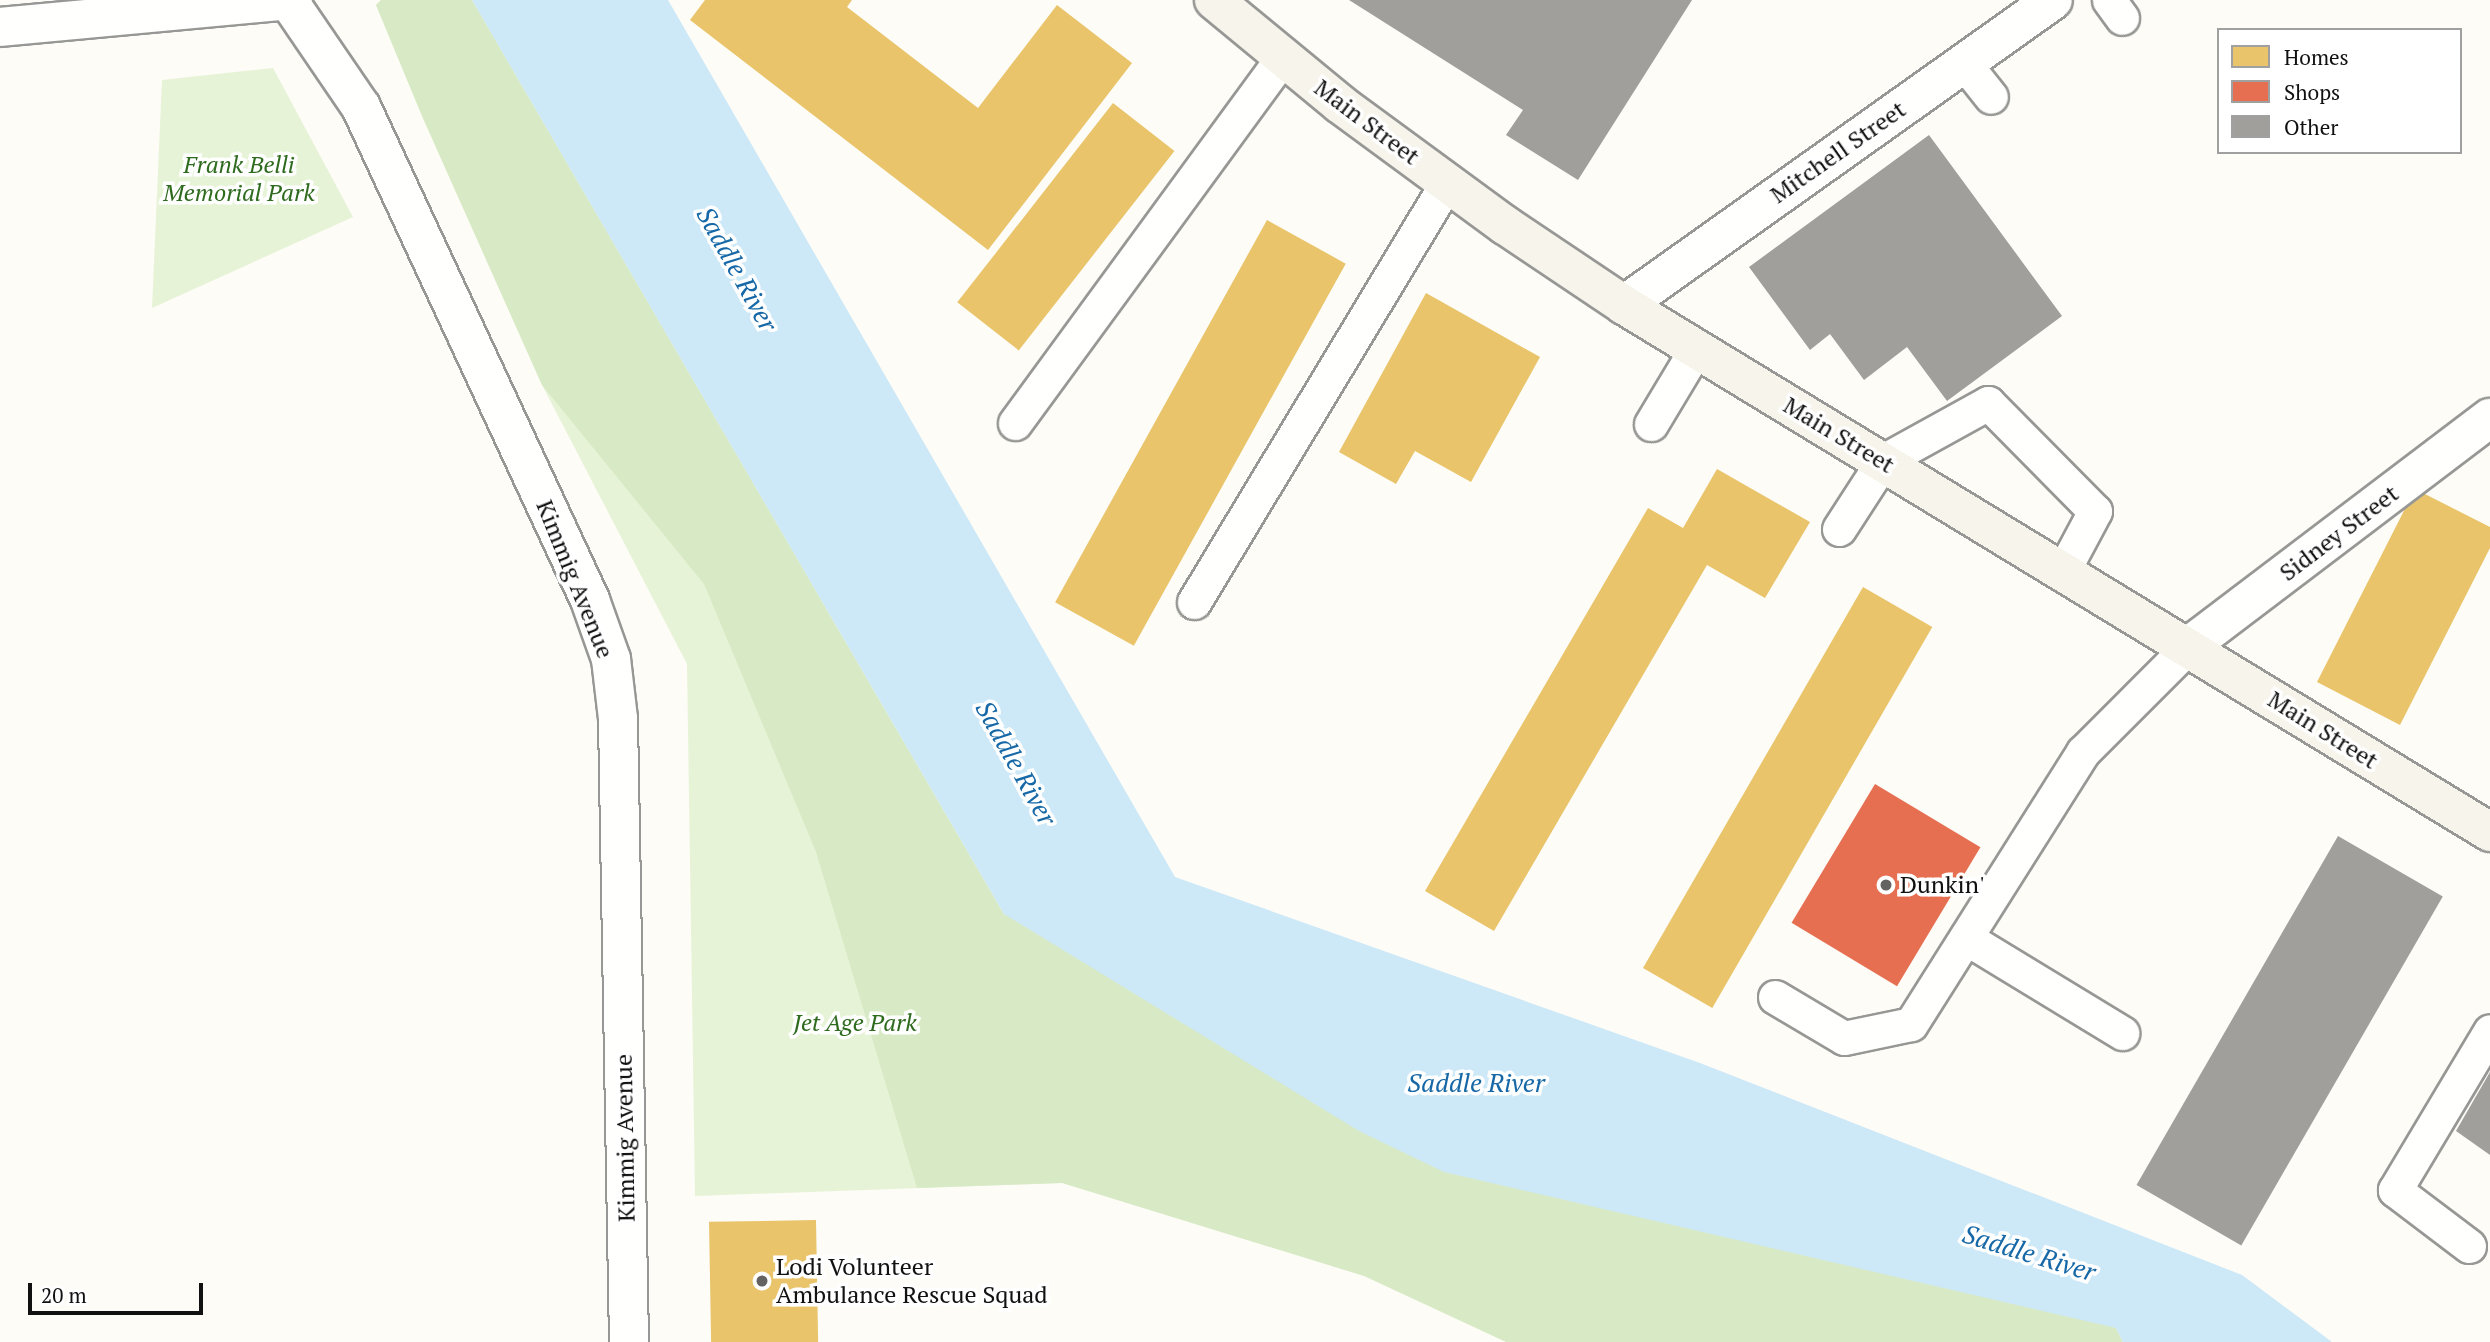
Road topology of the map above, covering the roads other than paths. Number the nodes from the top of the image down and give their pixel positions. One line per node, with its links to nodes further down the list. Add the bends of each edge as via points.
1 (1214, 0): 5 (street, Main Street)
2 (2053, 0): 6 (street, Mitchell Street)
3 (292, 1): 4 (street); 25 (street, Kimmig Avenue, via 361,107 584,587 611,659 618,719)
4 (0, 27)
5 (1283, 57): 8 (street, Main Street); 12 (lane)
6 (1964, 63): 7 (lane); 9 (street, Mitchell Street)
7 (1991, 97)
8 (1447, 183): 9 (street, Main Street); 17 (lane)
9 (1624, 305): 10 (street, Main Street)
10 (1696, 349): 13 (lane); 14 (street, Main Street)
11 (2490, 418): 18 (street, Sidney Street)
12 (1015, 424)
13 (1651, 424)
14 (1883, 461): 15 (lane); 16 (street, Main Street); 16 (lane, via 1988,403 2095,511)
15 (1839, 528)
16 (2063, 571): 18 (street, Main Street)
17 (1194, 602)
18 (2188, 647): 19 (street, Main Street); 20 (lane, via 2082,752)
19 (2490, 832)
20 (1966, 938): 21 (lane, via 1910,1024 1844,1038); 23 (lane)
21 (1775, 997)
22 (2490, 1031): 24 (lane, via 2395,1189)
23 (2122, 1033)
24 (2469, 1246)
25 (629, 1342)

